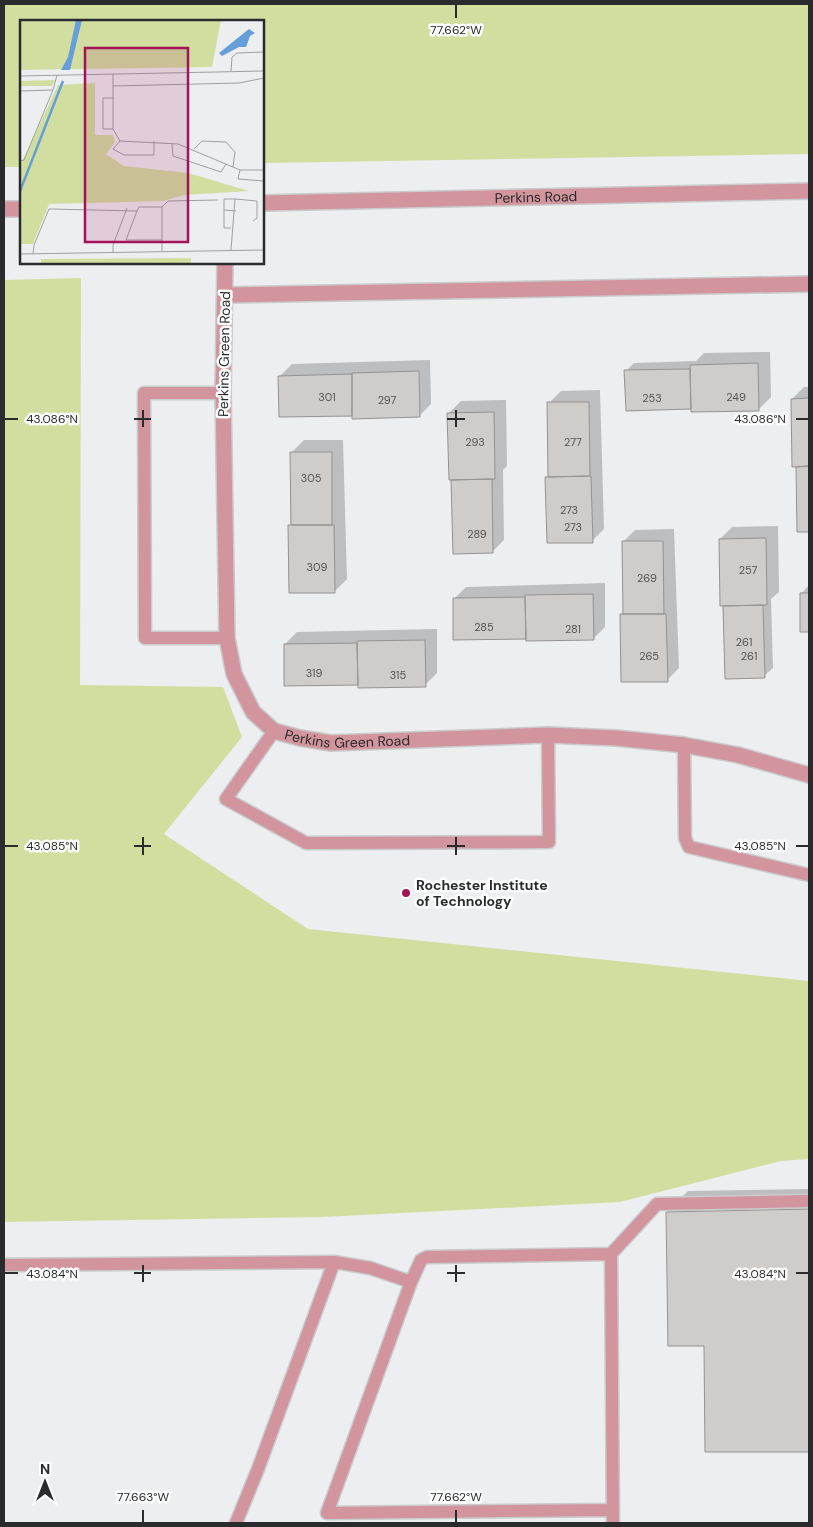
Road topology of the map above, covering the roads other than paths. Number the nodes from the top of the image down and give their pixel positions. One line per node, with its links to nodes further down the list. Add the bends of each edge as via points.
1 (809, 191): 2 (street, Perkins Road)
2 (264, 203)
3 (20, 208): 4 (street)
4 (4, 209)
5 (224, 264): 7 (street, Perkins Green Road)
6 (809, 284): 7 (street)
7 (225, 295): 8 (street, Perkins Green Road)
8 (223, 393): 9 (street, Perkins Green Road); 9 (lane, via 144,393 145,638)
9 (227, 638): 10 (street, Perkins Green Road, via 234,674 253,712)
10 (274, 731): 11 (street, Perkins Green Road, via 331,743); 11 (lane, via 226,799 306,843 549,842)
11 (548, 734): 12 (street, Perkins Green Road)
12 (684, 745): 13 (street, Perkins Green Road, via 738,755); 14 (lane, via 685,838 689,847)
13 (809, 775)
14 (809, 875)
15 (809, 1202): 16 (lane, via 657,1204)
16 (611, 1254): 19 (lane, via 427,1257 421,1260); 20 (lane)
17 (334, 1262): 18 (lane); 19 (lane, via 370,1268); 21 (lane)
18 (4, 1265)
19 (411, 1282): 20 (lane, via 328,1513)
20 (612, 1510): 22 (lane)
21 (236, 1523)
22 (612, 1523)

